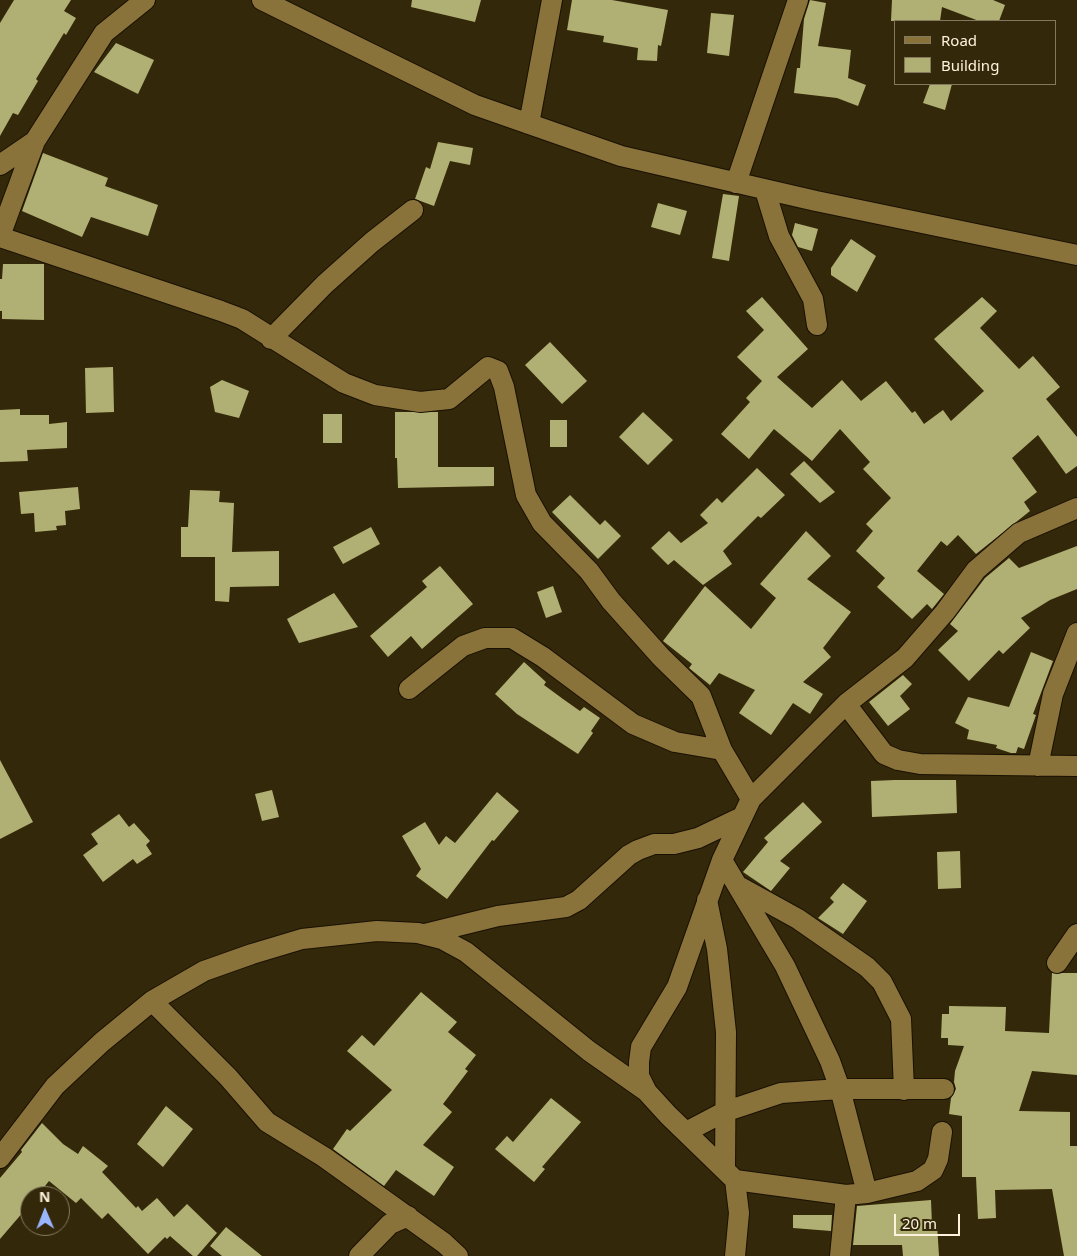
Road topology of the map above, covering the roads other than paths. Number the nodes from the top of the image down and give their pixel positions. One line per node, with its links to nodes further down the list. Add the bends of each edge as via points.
1 (145, 0): 6 (street, via 104,33)
2 (262, 0): 5 (street, via 475,105)
3 (552, 0): 5 (street)
4 (798, 0): 8 (street)
5 (529, 124): 8 (street, via 621,156)
6 (35, 141): 7 (street); 11 (street)
7 (0, 165)
8 (736, 183): 9 (street)
9 (765, 190): 12 (street); 13 (street, via 778,236 813,299)
10 (413, 210): 14 (street, via 325,284)
11 (0, 236): 14 (street, via 221,311 242,319)
12 (1077, 255)
13 (817, 325)
14 (271, 339): 19 (street, via 344,384 399,400 449,399 488,367 498,371 504,386 526,495 542,523 589,571 661,657 701,696)
15 (1077, 508): 18 (street, via 1019,533 976,570 905,658)
16 (1077, 633): 20 (street, via 1053,694)
17 (409, 689): 19 (street, via 463,646 485,638 512,638 634,724 675,742)
18 (846, 704): 20 (street, via 884,754 898,760 920,764); 22 (street)
19 (722, 750): 22 (street)
20 (1038, 766): 21 (street)
21 (1077, 766)
22 (751, 799): 23 (street)
23 (742, 817): 24 (street); 28 (street, via 698,838 674,844 654,844 638,850 579,900 566,907 498,916)
24 (722, 860): 25 (street); 26 (street)
25 (740, 887): 31 (street, via 785,966); 33 (street, via 798,919 867,967 882,982 901,1020)
26 (708, 900): 34 (street, via 677,987 641,1047 639,1076); 35 (street, via 718,949 726,1032)
27 (1077, 934): 29 (street)
28 (423, 935): 30 (street, via 376,931 302,939 204,971); 34 (street, via 442,939 466,952 589,1051)
29 (1056, 963)
30 (152, 1001): 38 (street, via 55,1086); 42 (street, via 228,1077 267,1122)
31 (840, 1088): 33 (street); 35 (street, via 781,1093); 40 (street)
32 (944, 1089): 33 (street)
33 (904, 1090)
34 (647, 1092): 36 (street)
35 (724, 1112): 36 (street); 39 (street)
36 (686, 1132): 39 (street)
37 (942, 1132): 40 (street, via 933,1170 917,1181)
38 (0, 1158)
39 (730, 1174): 41 (street); 45 (street, via 739,1213)
40 (866, 1193): 41 (street)
41 (846, 1195): 46 (street)
42 (408, 1216): 43 (street, via 390,1224); 44 (street)
43 (359, 1256)
44 (458, 1256)
45 (735, 1256)
46 (840, 1256)

